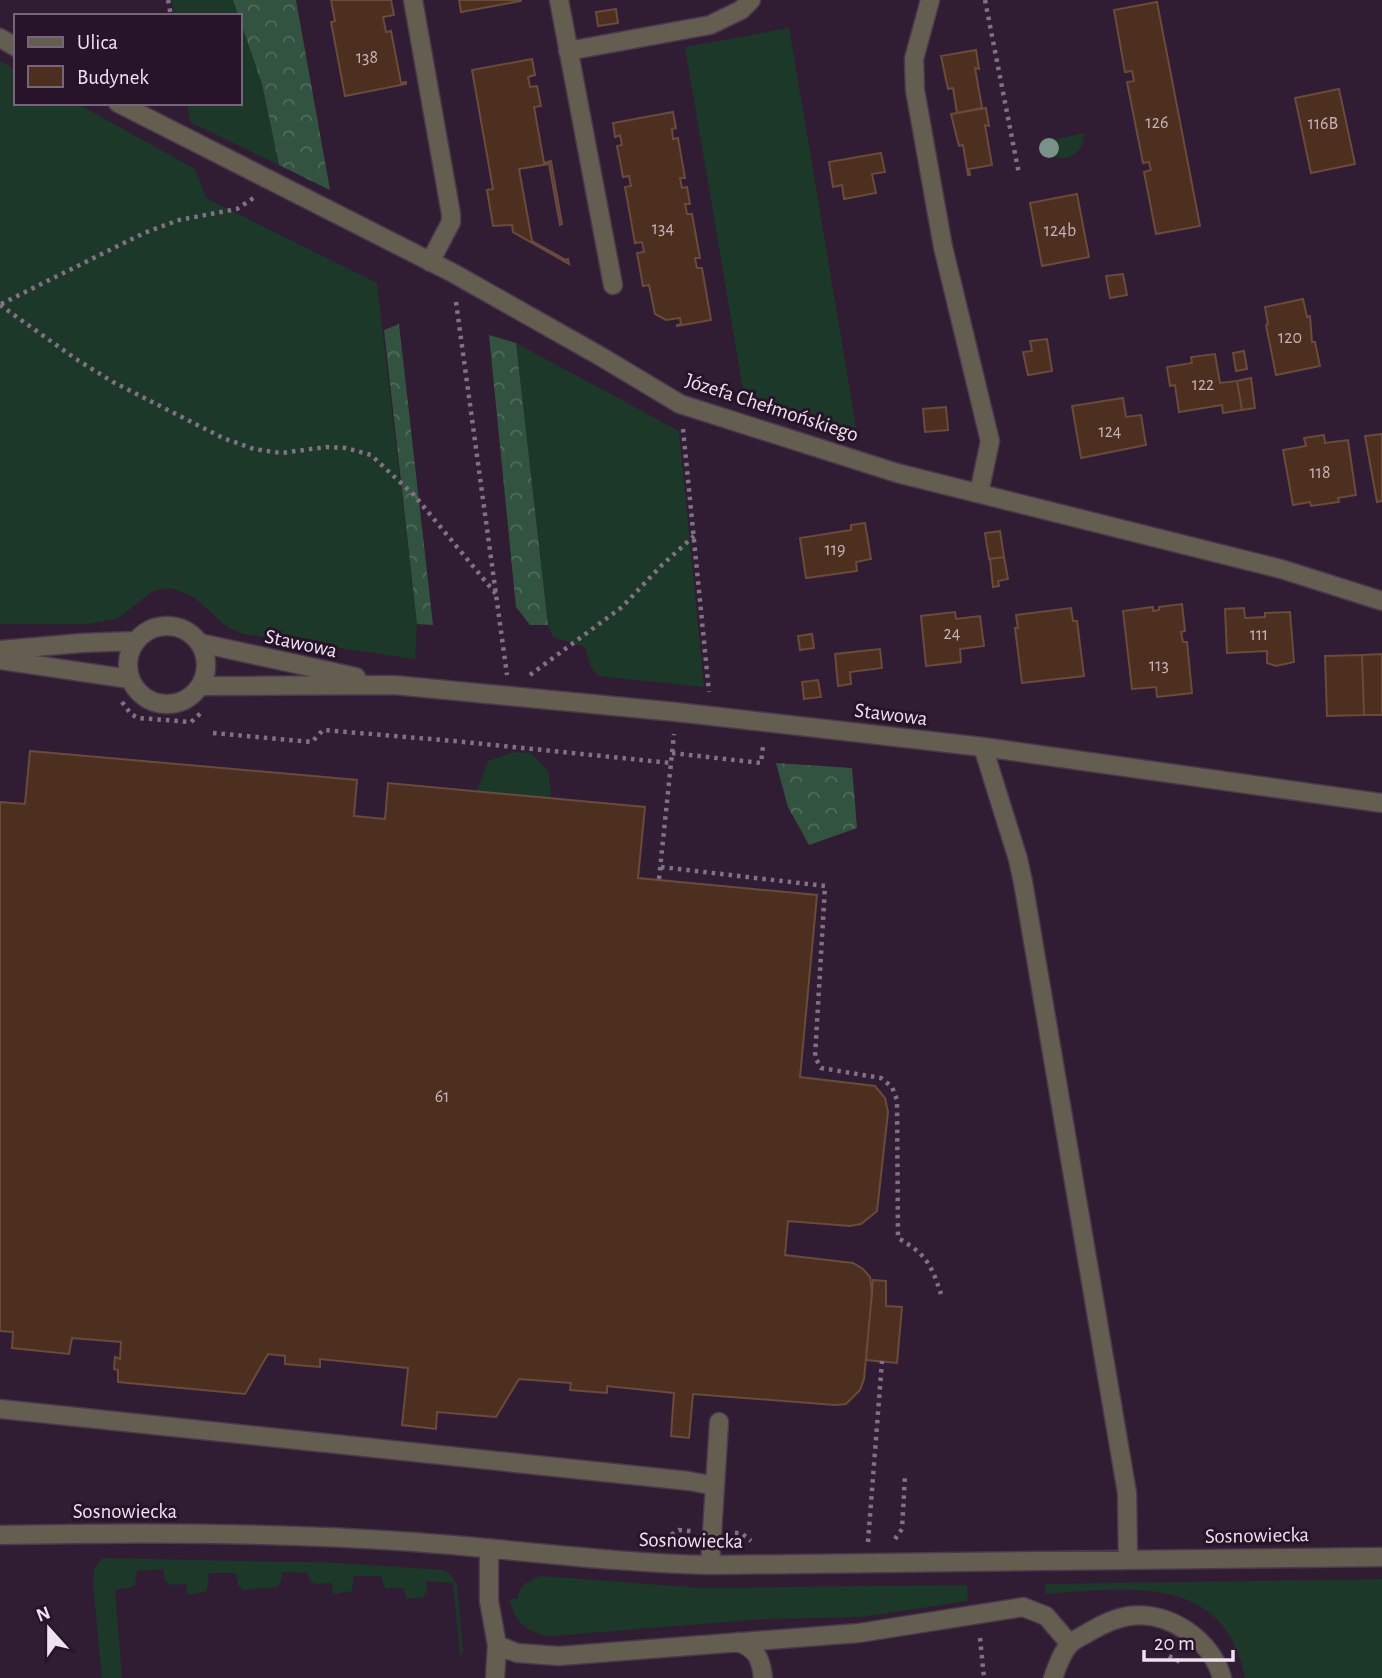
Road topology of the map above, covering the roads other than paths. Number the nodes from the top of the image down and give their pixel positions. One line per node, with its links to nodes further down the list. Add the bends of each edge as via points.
1 (413, 0): 7 (street, via 452,214)
2 (559, 0): 5 (street)
3 (751, 0): 5 (street, via 710,25)
4 (930, 0): 9 (street, via 914,59 915,90 943,247 990,441)
5 (568, 51): 8 (street)
6 (122, 105): 7 (street, Józefa Chełmońskiego)
7 (430, 262): 9 (street, Józefa Chełmońskiego, via 680,404 897,473)
8 (613, 285)
9 (979, 493): 10 (street, Józefa Chełmońskiego, via 1281,569)
10 (1382, 601)
11 (134, 642): 12 (street, Stawowa, via 165,625 190,633); 13 (street, Stawowa); 15 (street, via 128,657)
12 (200, 643): 16 (street, Stawowa); 17 (street, via 206,668)
13 (0, 650)
14 (0, 660): 15 (street)
15 (130, 679): 17 (street, via 136,691 159,704 186,701)
16 (394, 685): 17 (street, Stawowa); 18 (street, Stawowa)
17 (202, 686)
18 (983, 747): 19 (street, Stawowa); 26 (street, via 1018,859 1027,906 1127,1493)
19 (1382, 803)
20 (0, 1409): 22 (street)
21 (719, 1422): 22 (street)
22 (715, 1486): 27 (street)
23 (0, 1535): 24 (street, Sosnowiecka, via 259,1535)
24 (489, 1548): 27 (street, Sosnowiecka); 30 (street, via 489,1601)
25 (1382, 1557): 26 (street, Sosnowiecka)
26 (1128, 1559): 27 (street, Sosnowiecka)
27 (710, 1565)
28 (738, 1642): 29 (street, via 859,1633 1023,1607 1046,1616); 30 (street, via 559,1656 517,1653); 32 (street, via 758,1655)
29 (1070, 1644): 33 (street); 34 (street, via 1101,1624 1130,1616 1157,1618 1196,1637)
30 (497, 1645): 31 (street)
31 (495, 1678)
32 (763, 1678)
33 (1052, 1678)
34 (1222, 1678)

